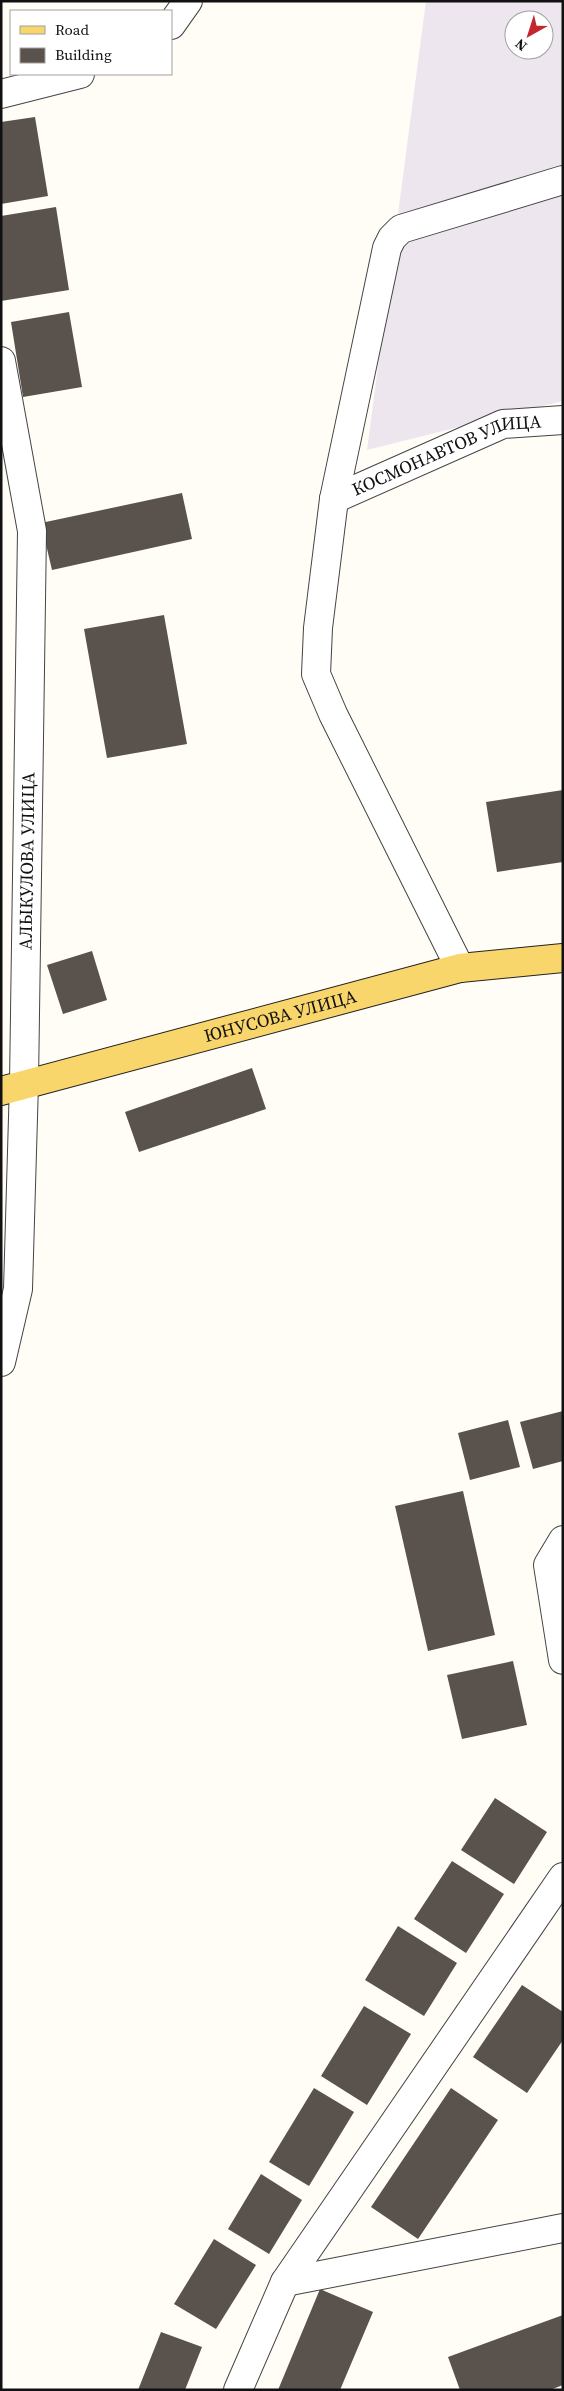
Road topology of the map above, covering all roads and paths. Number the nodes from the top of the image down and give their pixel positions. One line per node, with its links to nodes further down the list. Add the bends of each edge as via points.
1 (188, 1): 2 (street)
2 (172, 24)
3 (76, 75): 4 (street)
4 (1, 94)
5 (563, 180): 8 (street, via 401,229 392,238 387,248)
6 (1, 361): 11 (street, АЛЫКУЛОВА УЛИЦА, via 32,531)
7 (563, 420): 8 (street, КОСМОНАВТОВ УЛИЦА, via 503,424)
8 (334, 499): 10 (street, via 318,628 316,674)
9 (563, 958): 10 (main road, ЮНУСОВА УЛИЦА)
10 (460, 968): 11 (main road, ЮНУСОВА УЛИЦА)
11 (13, 1087): 12 (street, АЛЫКУЛОВА УЛИЦА, via 18,1289)
12 (1, 1362)
13 (563, 1540): 14 (street, via 548,1565)
14 (563, 1660)
15 (563, 1877): 17 (street)
16 (563, 2228): 17 (street)
17 (285, 2282): 18 (street)
18 (238, 2390)

